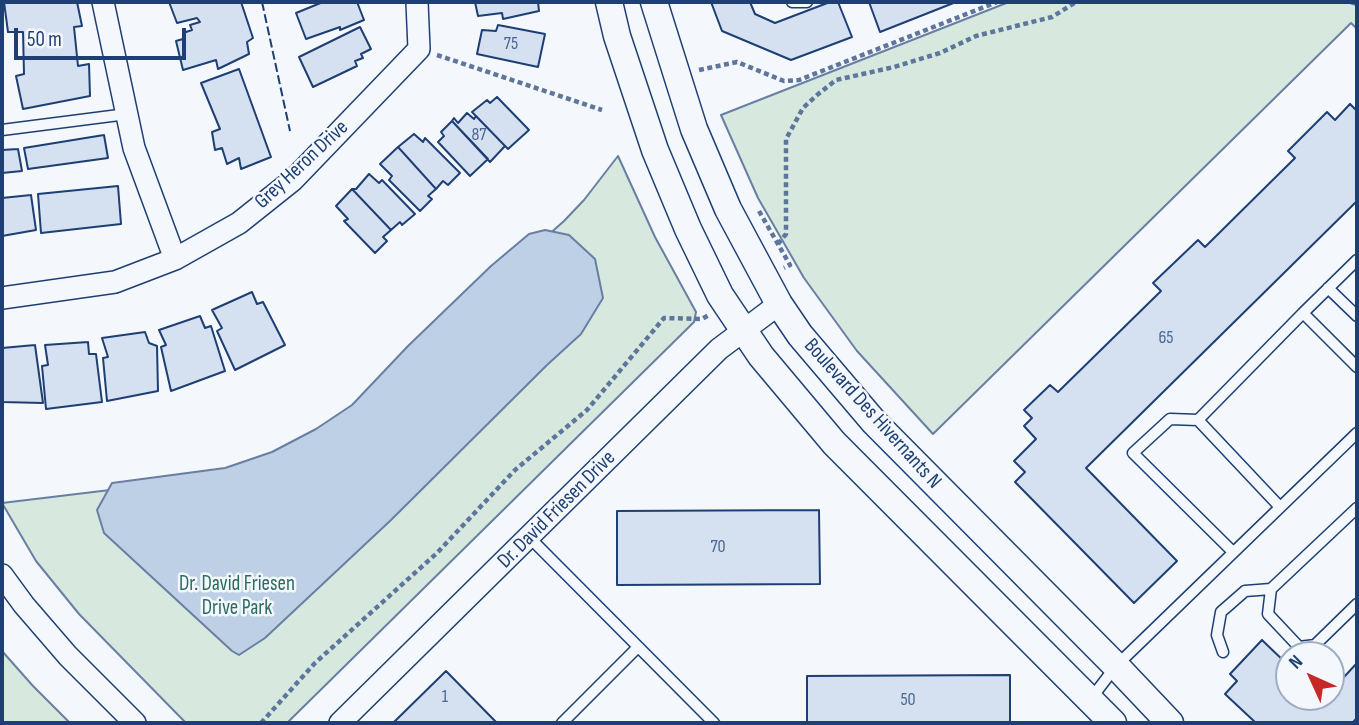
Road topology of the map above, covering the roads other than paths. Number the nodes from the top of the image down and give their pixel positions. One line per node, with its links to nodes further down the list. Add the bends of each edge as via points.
1 (103, 2): 7 (street)
2 (417, 2): 9 (street, Grey Heron Drive, via 419,49 293,180 239,223)
3 (609, 2): 16 (street, Boulevard Des Hivernants N, via 655,150 688,229)
4 (653, 2): 13 (street, Boulevard Des Hivernants N, via 694,129 728,209)
5 (792, 2): 6 (lane)
6 (807, 2)
7 (127, 114): 8 (lane); 9 (street, via 134,148)
8 (2, 130)
9 (175, 259): 12 (street, Grey Heron Drive, via 115,282)
10 (1357, 260): 11 (lane)
11 (1328, 288): 14 (lane); 15 (lane)
12 (2, 298)
13 (779, 304): 16 (street, Dr. David Friesen Drive); 29 (street, Boulevard Des Hivernants N, via 874,422)
14 (1303, 313): 17 (lane); 18 (lane)
15 (1357, 316)
16 (745, 332): 22 (street, Dr. David Friesen Drive, via 719,349); 30 (street, Boulevard Des Hivernants N, via 834,443)
17 (1357, 367)
18 (1198, 420): 20 (lane); 23 (lane, via 1170,419 1133,453)
19 (1357, 433): 20 (lane)
20 (1280, 507): 23 (lane)
21 (1357, 508): 25 (lane)
22 (529, 537): 27 (lane); 32 (street, Dr. David Friesen Drive)
23 (1233, 552): 29 (lane)
24 (2, 575): 31 (street, via 68,656)
25 (1271, 589): 26 (lane, via 1268,614 1299,647 1315,645); 28 (lane, via 1245,592 1221,612 1217,635)
26 (1357, 604)
27 (639, 647): 33 (lane); 34 (lane)
28 (1223, 652)
29 (1116, 666): 30 (lane); 36 (street, Boulevard Des Hivernants N)
30 (1090, 699): 35 (street, Boulevard Des Hivernants N)
31 (135, 723)
32 (341, 723)
33 (562, 723)
34 (714, 723)
35 (1113, 723)
36 (1170, 723)

